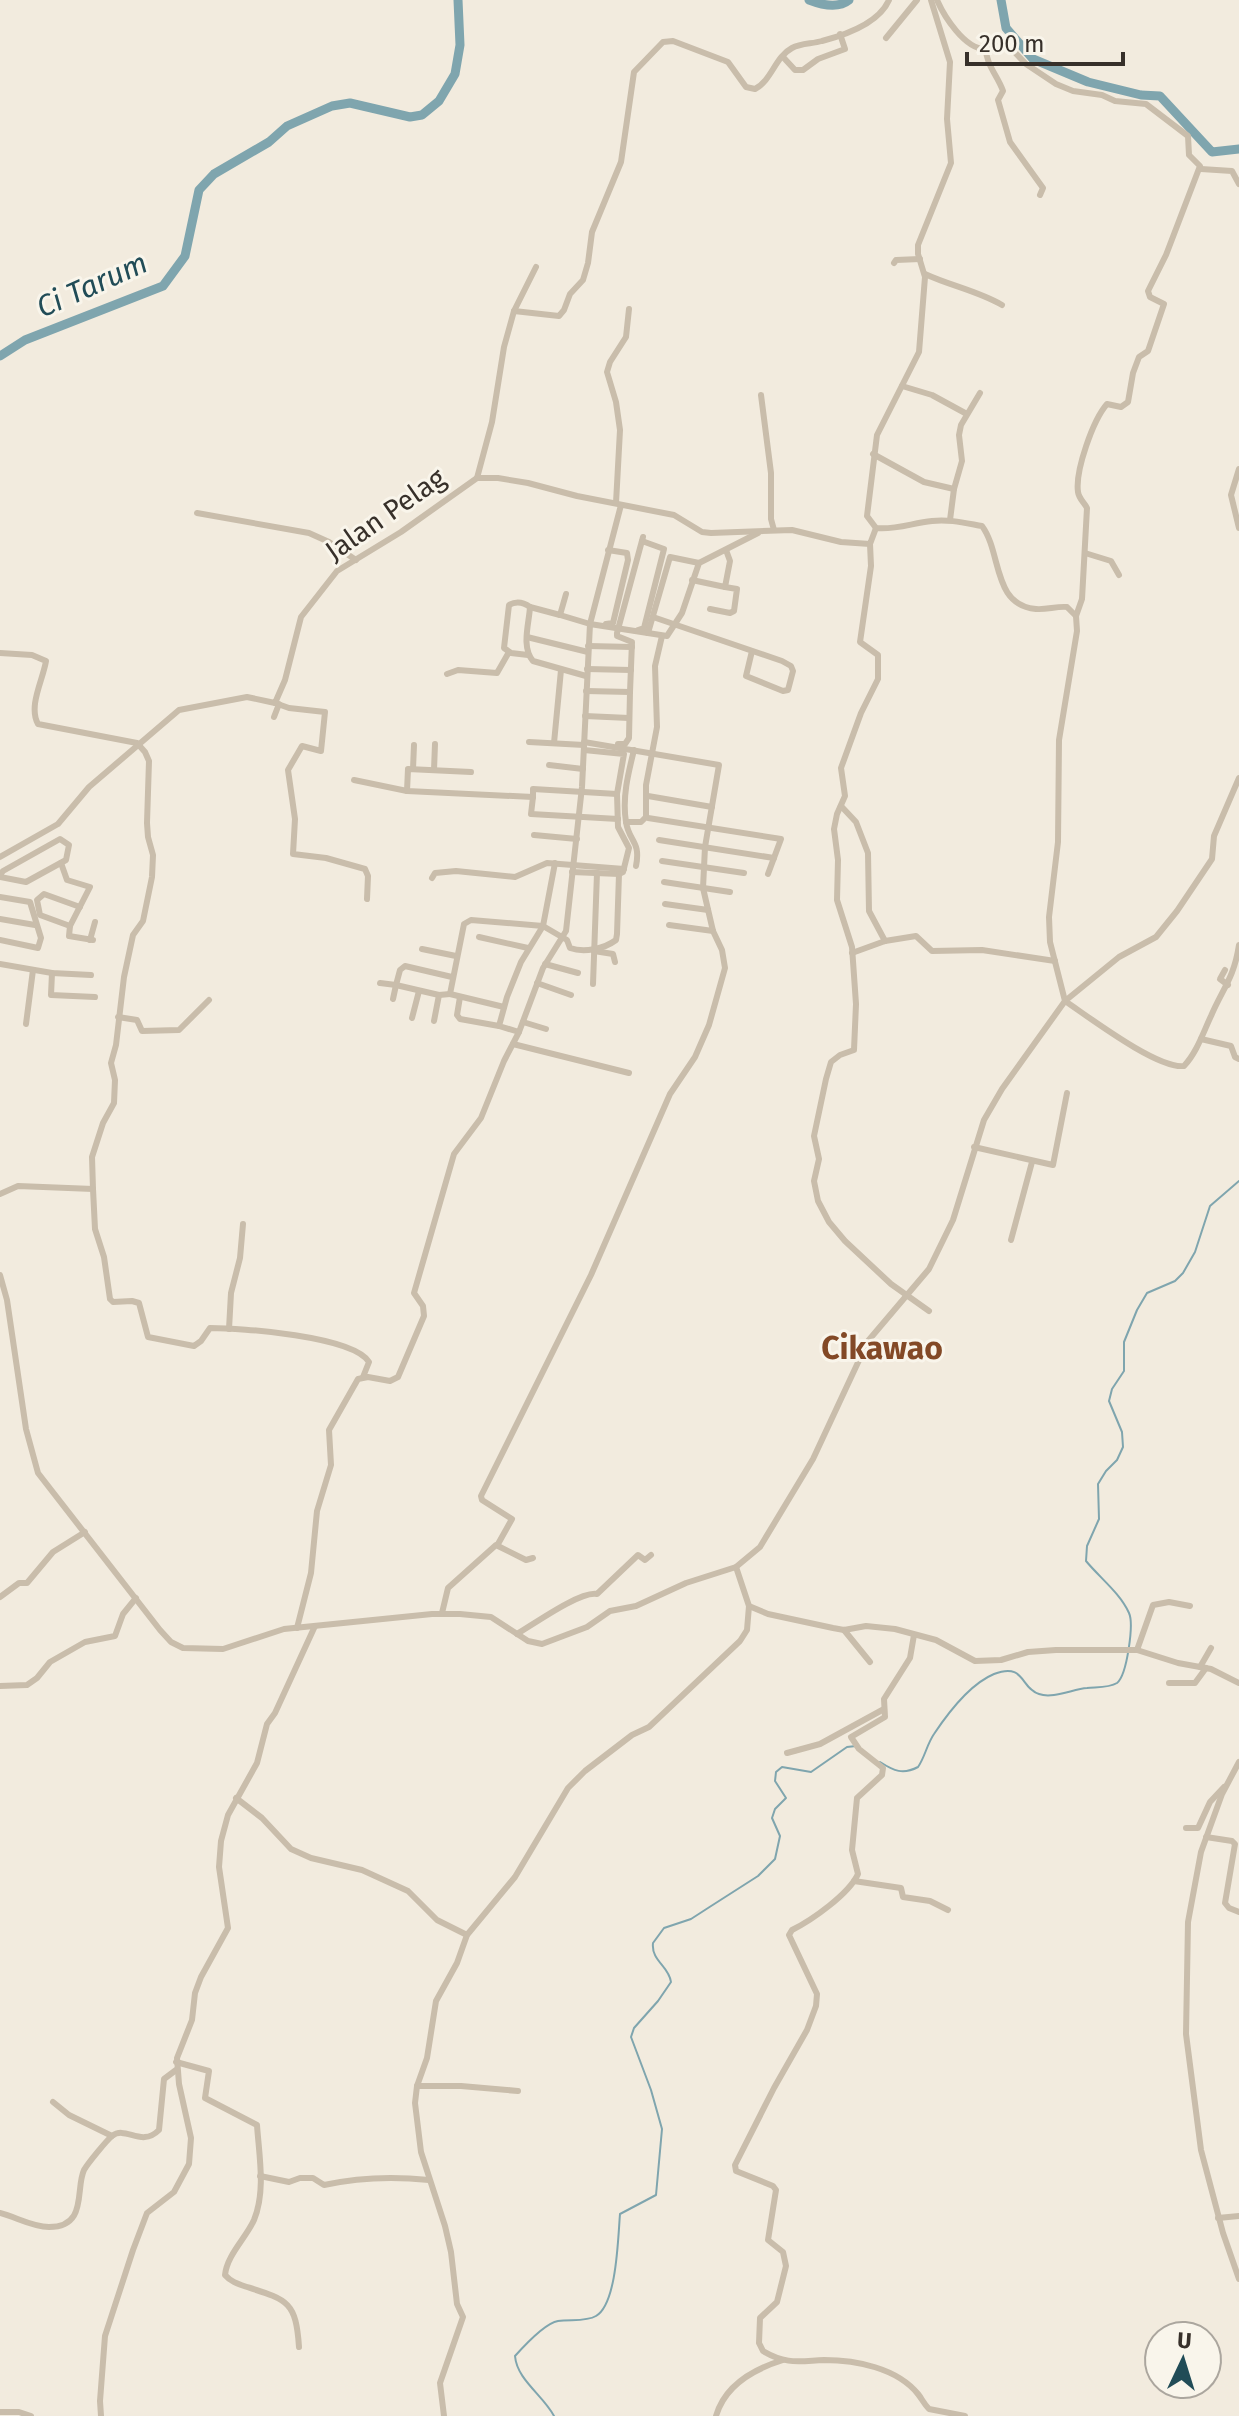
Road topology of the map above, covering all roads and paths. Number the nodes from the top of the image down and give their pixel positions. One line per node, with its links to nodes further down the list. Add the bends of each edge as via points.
1 (889, 0): 4 (street, via 870,21)
2 (917, 0): 5 (street)
3 (934, 0): 6 (street, via 955,32); 11 (street, via 950,65 951,160 920,238)
4 (840, 34): 7 (street, via 793,47); 7 (street, via 845,49 803,70 795,70)
5 (886, 38)
6 (986, 49): 8 (street, via 1004,41 1026,64 1067,89 1148,106 1188,136 1189,155); 10 (street, via 986,60 1003,91 998,100 1007,136 1043,188)
7 (783, 57): 17 (street, via 766,81 752,89 728,62 663,42 634,72 621,162 592,232 580,284 559,316)
8 (1201, 169): 9 (street, via 1232,171); 36 (street, via 1148,291 1164,305 1148,351 1132,374 1128,401 1121,407 1108,403 1088,439 1077,482 1078,497 1086,506)
9 (1239, 184)
10 (1040, 195)
11 (920, 259): 12 (street); 14 (street)
12 (894, 263)
13 (536, 267): 17 (street)
14 (925, 274): 15 (street); 18 (street, via 919,352)
15 (1002, 305)
16 (629, 309): 26 (street, via 626,337 607,372 620,430)
17 (514, 311): 24 (street)
18 (902, 386): 21 (street); 22 (street)
19 (980, 393): 21 (street)
20 (761, 395): 31 (street)
21 (965, 413): 25 (street)
22 (873, 454): 25 (street, via 924,482); 29 (street, via 867,514)
23 (1239, 469): 30 (street, via 1231,495)
24 (477, 478): 26 (street, Jalan Pelag, via 513,480); 37 (street, Jalan Pelag)
25 (954, 489): 28 (street)
26 (618, 504): 32 (street, Jalan Pelag, via 674,515 702,532); 34 (street)
27 (197, 513): 37 (street, via 309,533)
28 (950, 520): 29 (street); 46 (street, via 982,526 1010,598 1035,609 1067,607)
29 (876, 528): 33 (street)
30 (1239, 528)
31 (774, 530): 32 (street, Jalan Pelag); 33 (street, Jalan Pelag)
32 (761, 532): 35 (street)
33 (870, 544): 93 (street, via 860,642 878,655 878,677 842,766)
34 (608, 550): 48 (street); 48 (street, via 627,553 628,560 614,619 611,624)
35 (726, 550): 38 (street); 41 (street, via 730,561)
36 (1085, 553): 39 (street, via 1111,561); 46 (street)
37 (356, 560): 68 (street, Jalan Pelag, via 337,571 301,617)
38 (699, 563): 40 (street); 47 (street, via 670,557)
39 (1119, 575)
40 (692, 580): 41 (street); 49 (street)
41 (725, 587): 44 (street, via 737,589 734,611)
42 (566, 594): 45 (street)
43 (530, 607): 45 (street); 53 (street); 57 (street, via 520,602 509,605 504,648)
44 (710, 609)
45 (560, 615): 48 (street)
46 (1076, 616): 142 (street, via 1059,740 1058,842 1049,917)
47 (653, 617): 49 (street); 51 (street)
48 (590, 623): 50 (street); 55 (street)
49 (676, 624): 52 (street); 56 (street)
50 (619, 627): 50 (street, via 643,539 663,547 644,628); 51 (street); 54 (street, via 617,636 631,641)
51 (648, 633): 52 (street)
52 (662, 636): 80 (street, via 655,666 657,727)
53 (527, 637): 55 (street); 59 (street)
54 (632, 647): 55 (street); 61 (street)
55 (588, 649): 62 (street)
56 (752, 651): 64 (street, via 746,676); 64 (street, via 791,666 789,689)
57 (509, 652): 59 (street); 63 (street, via 497,673)
58 (0, 653): 73 (street, via 46,661 35,710 38,724)
59 (528, 655): 60 (street, via 538,664)
60 (561, 670): 62 (street); 74 (street)
61 (631, 670): 62 (street); 66 (street)
62 (586, 672): 65 (street)
63 (447, 674)
64 (781, 690): 67 (street)
65 (586, 691): 66 (street); 69 (street)
66 (630, 692): 71 (street)
67 (776, 698)
68 (277, 704): 70 (street, Jalan Pelag); 73 (street, via 247,697 183,708); 121 (street, via 325,712 321,751 303,746 288,770 295,819 293,854 365,869)
69 (585, 716): 71 (street); 78 (street)
70 (274, 717)
71 (629, 718): 77 (street, via 628,741)
72 (529, 742): 74 (street)
73 (137, 743): 103 (street, via 58,824); 167 (street, via 149,761 152,877 142,924 132,939)
74 (554, 743): 78 (street)
75 (435, 744): 84 (street)
76 (414, 745): 82 (street)
77 (610, 745): 78 (street); 79 (street)
78 (584, 746): 83 (street); 90 (street, via 624,754)
79 (634, 750): 80 (street); 97 (street)
80 (651, 756): 94 (street, via 719,765); 97 (street, via 645,820)
81 (549, 765): 83 (street)
82 (413, 769): 84 (street); 88 (street, via 408,769)
83 (583, 769): 89 (street)
84 (434, 770): 85 (street)
85 (471, 772)
86 (1239, 778): 165 (street, via 1214,836 1212,859 1177,911 1156,937 1126,953)
87 (354, 780): 88 (street)
88 (407, 791): 92 (street)
89 (581, 792): 90 (street); 92 (street, via 533,789); 95 (street)
90 (617, 794): 97 (street)
91 (648, 796): 94 (street)
92 (533, 797): 95 (street, via 531,814)
93 (841, 806): 135 (street, via 856,822 868,853 869,911); 140 (street, via 834,829 837,900)
94 (712, 807): 98 (street)
95 (579, 818): 97 (street); 100 (street)
96 (648, 818): 98 (street)
97 (622, 821): 108 (street, via 637,846); 111 (street, via 618,829 629,848)
98 (708, 827): 102 (street); 104 (street, via 781,839)
99 (534, 835): 100 (street)
100 (577, 839): 110 (street)
101 (659, 840): 102 (street)
102 (705, 847): 104 (street); 109 (street)
103 (0, 857)
104 (774, 858): 114 (street)
105 (662, 861): 109 (street)
106 (61, 863): 115 (street, via 26,882); 115 (street, via 69,845 60,839); 123 (street, via 67,880 90,887)
107 (555, 863): 110 (street); 116 (street, via 540,864 515,877 446,871); 130 (street)
108 (636, 866)
109 (703, 867): 113 (street); 118 (street)
110 (572, 868): 111 (street); 112 (street); 133 (street)
111 (622, 872): 112 (street); 139 (street, via 616,940)
112 (597, 873): 139 (street)
113 (744, 873)
114 (768, 874)
115 (0, 876)
116 (432, 878)
117 (664, 882): 118 (street)
118 (703, 888): 119 (street); 124 (street)
119 (730, 892)
120 (0, 897): 127 (street, via 30,902)
121 (367, 899)
122 (665, 904): 124 (street)
123 (80, 907): 129 (street); 129 (street, via 44,894 37,900 40,915)
124 (708, 910): 131 (street)
125 (0, 919): 127 (street)
126 (95, 922): 129 (street, via 91,940 69,936)
127 (35, 925): 134 (street, via 41,938 38,948)
128 (669, 925): 131 (street)
129 (70, 926)
130 (543, 926): 133 (street); 137 (street); 141 (street, via 471,920 462,927)
131 (713, 931): 192 (street, via 725,968 709,1025 664,1107 591,1275 481,1496 512,1519)
132 (479, 937): 137 (street)
133 (563, 939): 139 (street, via 572,950); 145 (street)
134 (0, 940)
135 (885, 941): 140 (street); 142 (street, via 916,936 932,951 982,950)
136 (1239, 945): 156 (street)
137 (528, 948): 166 (street)
138 (422, 949): 141 (street)
139 (594, 950): 143 (street, via 613,954); 154 (street)
140 (852, 953): 187 (street, via 854,1050 830,1065 814,1136 819,1159 814,1188 824,1215 845,1241)
141 (456, 956): 151 (street)
142 (1055, 961): 165 (street)
143 (615, 962)
144 (0, 964): 146 (street)
145 (545, 964): 149 (street); 153 (street)
146 (33, 970): 148 (street); 171 (street)
147 (1225, 970): 156 (street, via 1220,979)
148 (52, 973): 150 (street); 161 (street, via 51,995)
149 (578, 973)
150 (91, 975)
151 (452, 977): 155 (street, via 405,966); 158 (street)
152 (380, 983): 155 (street)
153 (537, 983): 160 (street); 170 (street)
154 (593, 984)
155 (396, 985): 157 (street); 163 (street)
156 (1228, 985): 175 (street)
157 (419, 991): 159 (street); 168 (street)
158 (450, 994): 159 (street); 162 (street)
159 (439, 995): 169 (street)
160 (571, 995)
161 (95, 997)
162 (460, 997): 166 (street); 172 (street, via 458,1018)
163 (393, 999)
164 (209, 1000): 167 (street, via 179,1030 141,1031 137,1020)
165 (1065, 1001): 175 (street, via 1173,1066 1186,1064); 180 (street, via 1002,1089)
166 (504, 1007): 172 (street)
167 (118, 1017): 182 (street, via 111,1066 114,1103 92,1157)
168 (412, 1018)
169 (434, 1021)
170 (523, 1022): 173 (street); 174 (street)
171 (26, 1024)
172 (499, 1026): 174 (street)
173 (546, 1029)
174 (519, 1032): 176 (street)
175 (1201, 1039): 177 (street, via 1231,1046)
176 (513, 1044): 178 (street); 190 (street, via 481,1118 450,1165 414,1293 424,1316 410,1351 395,1380)
177 (1239, 1059)
178 (629, 1073)
179 (1067, 1093): 181 (street, via 1053,1165)
180 (974, 1147): 181 (street); 187 (street, via 947,1235)
181 (1032, 1162): 185 (street)
182 (93, 1189): 183 (street, via 18,1186); 189 (street, via 95,1229 111,1301 139,1303 146,1335 153,1340 196,1346 210,1328)
183 (0, 1194)
184 (243, 1224): 189 (street)
185 (1011, 1240)
186 (0, 1275): 191 (street, via 35,1467)
187 (907, 1296): 188 (street); 195 (street, via 868,1341 813,1459 760,1547)
188 (929, 1311)
189 (229, 1329): 190 (street, via 343,1347 369,1359)
190 (363, 1377): 202 (street, via 329,1430 331,1465 317,1511 311,1573)
191 (85, 1532): 196 (street, via 53,1552 27,1583); 197 (street)
192 (498, 1544): 194 (street, via 526,1560); 200 (street, via 448,1588)
193 (651, 1555): 204 (street, via 645,1560 638,1555 596,1595 550,1612)
194 (533, 1558)
195 (736, 1567): 198 (street); 204 (street, via 610,1611 547,1643 533,1643)
196 (0, 1597)
197 (136, 1598): 202 (street, via 165,1635 183,1648 223,1649); 212 (street, via 116,1635 91,1640 52,1660 27,1685)
198 (749, 1606): 203 (street); 223 (street, via 747,1630 740,1641 649,1727 623,1741 568,1788 515,1877)
199 (1190, 1606): 207 (street, via 1153,1605)
200 (442, 1613): 201 (street); 204 (street, via 486,1615)
201 (315, 1626): 202 (street); 217 (street, via 267,1724 257,1763)
202 (297, 1628)
203 (844, 1630): 205 (street, via 881,1626); 208 (street)
204 (517, 1634)
205 (914, 1635): 207 (street, via 936,1640 975,1661 1056,1650); 213 (street, via 910,1658 884,1699)
206 (1211, 1648): 209 (street)
207 (1137, 1650): 209 (street)
208 (870, 1662)
209 (1203, 1668): 210 (street, via 1195,1683); 211 (street)
210 (1169, 1683)
211 (1239, 1683)
212 (0, 1686)
213 (884, 1709): 214 (street, via 820,1744); 220 (street, via 882,1720 852,1739 883,1768 857,1798)
214 (787, 1753)
215 (1239, 1762): 216 (street)
216 (1227, 1785): 218 (street, via 1210,1802 1198,1828); 219 (street)
217 (236, 1798): 223 (street, via 291,1849 362,1870 408,1891 437,1920); 224 (street, via 219,1859 227,1932 201,1977)
218 (1186, 1828)
219 (1206, 1837): 222 (street, via 1235,1844 1225,1903); 233 (street, via 1188,1922 1186,2043 1201,2150)
220 (854, 1881): 221 (street, via 895,1886 903,1897); 236 (street, via 789,1935 817,1994 814,2013 735,2165 736,2171 776,2190 768,2240 783,2252 786,2266 777,2302 760,2318 759,2343 763,2351)
221 (948, 1910)
222 (1239, 1912)
223 (467, 1935): 225 (street, via 436,2001)
224 (176, 2066): 228 (street, via 164,2079 155,2135); 229 (street, via 209,2071 205,2098 256,2124); 239 (street, via 191,2154 178,2188 147,2213 108,2321)
225 (417, 2086): 226 (street); 230 (street, via 419,2138)
226 (518, 2091)
227 (53, 2102): 228 (street)
228 (112, 2136): 231 (street, via 84,2171 80,2205 67,2221 49,2227)
229 (260, 2176): 230 (street, via 289,2182 312,2178 324,2185 381,2176); 235 (street, via 254,2219 225,2275 291,2308)
230 (429, 2180): 240 (street, via 445,2226 463,2317 440,2383)
231 (0, 2213)
232 (1239, 2216): 233 (street)
233 (1218, 2218): 234 (street)
234 (1239, 2279)
235 (299, 2347)
236 (783, 2360): 241 (street, via 738,2383 725,2395); 242 (street, via 867,2365 899,2379 929,2409)
237 (0, 2412): 238 (street)
238 (31, 2416)
239 (101, 2416)
240 (444, 2416)
241 (716, 2416)
242 (965, 2416)

